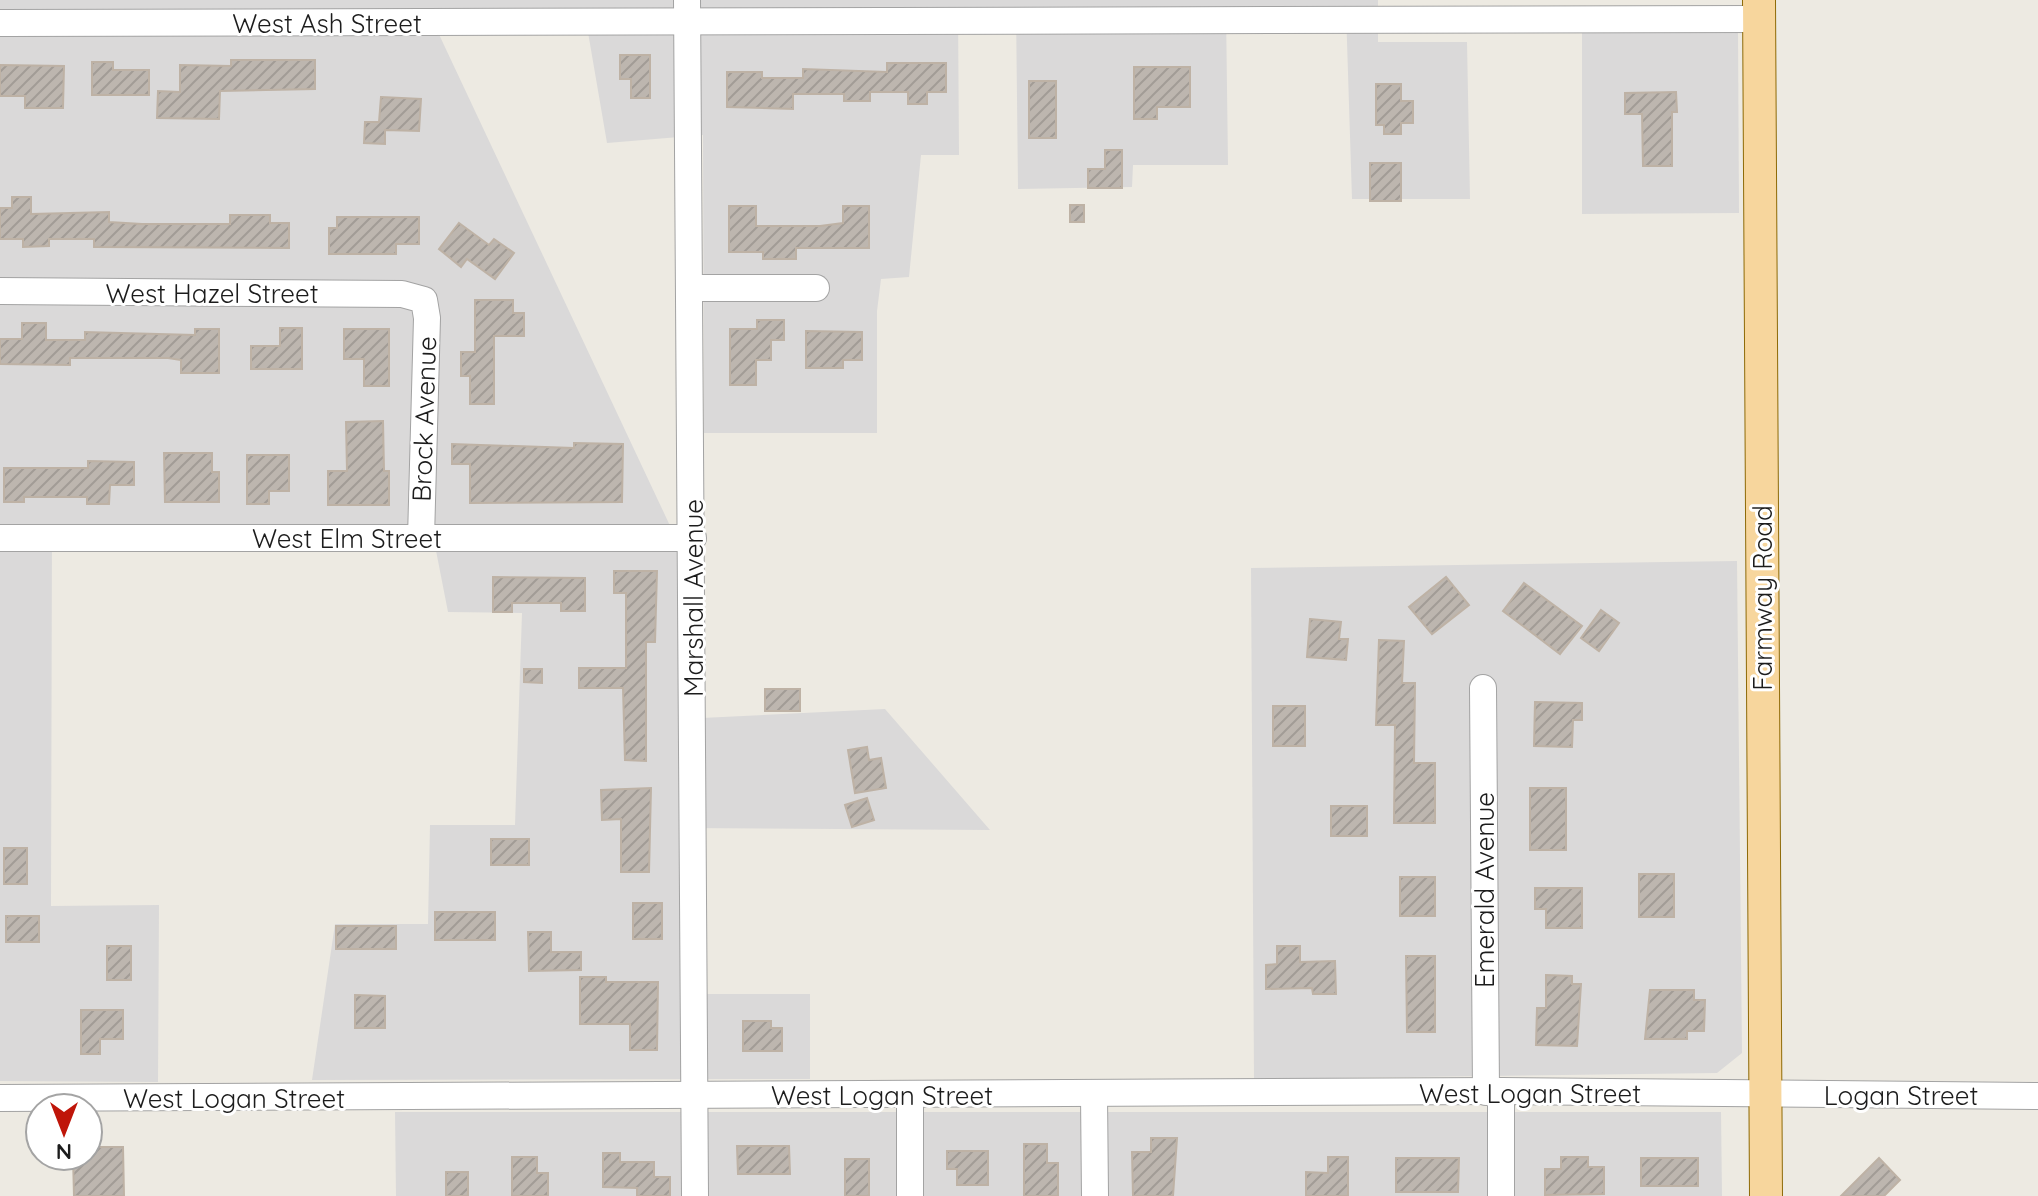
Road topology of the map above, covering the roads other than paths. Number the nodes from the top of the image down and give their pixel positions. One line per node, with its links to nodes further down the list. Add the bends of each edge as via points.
1 (687, 10): 2 (street, West Ash Street, via 1428,23); 3 (street, West Ash Street); 4 (street, Marshall Avenue)
2 (1759, 10): 15 (main road, Farmway Road)
3 (0, 23)
4 (690, 288): 5 (street); 10 (street, Marshall Avenue)
5 (816, 288)
6 (0, 291): 7 (street, West Hazel Street, via 402,294)
7 (424, 300): 9 (street, Brock Avenue)
8 (0, 538): 9 (street, West Elm Street)
9 (421, 538): 10 (street, West Elm Street)
10 (693, 538): 13 (street, Marshall Avenue)
11 (1483, 688): 12 (street, Emerald Avenue)
12 (1493, 1091): 14 (street, West Logan Street); 15 (street, West Logan Street); 22 (street, Emerald Avenue)
13 (694, 1095): 16 (street, West Logan Street); 18 (street, West Logan Street); 19 (street, Marshall Avenue)
14 (1094, 1095): 16 (street, West Logan Street); 21 (street)
15 (1765, 1095): 17 (street, Logan Street); 23 (main road, Farmway Road)
16 (910, 1096): 20 (street)
17 (2038, 1096)
18 (0, 1098)
19 (695, 1196)
20 (910, 1196)
21 (1095, 1196)
22 (1501, 1196)
23 (1766, 1196)

